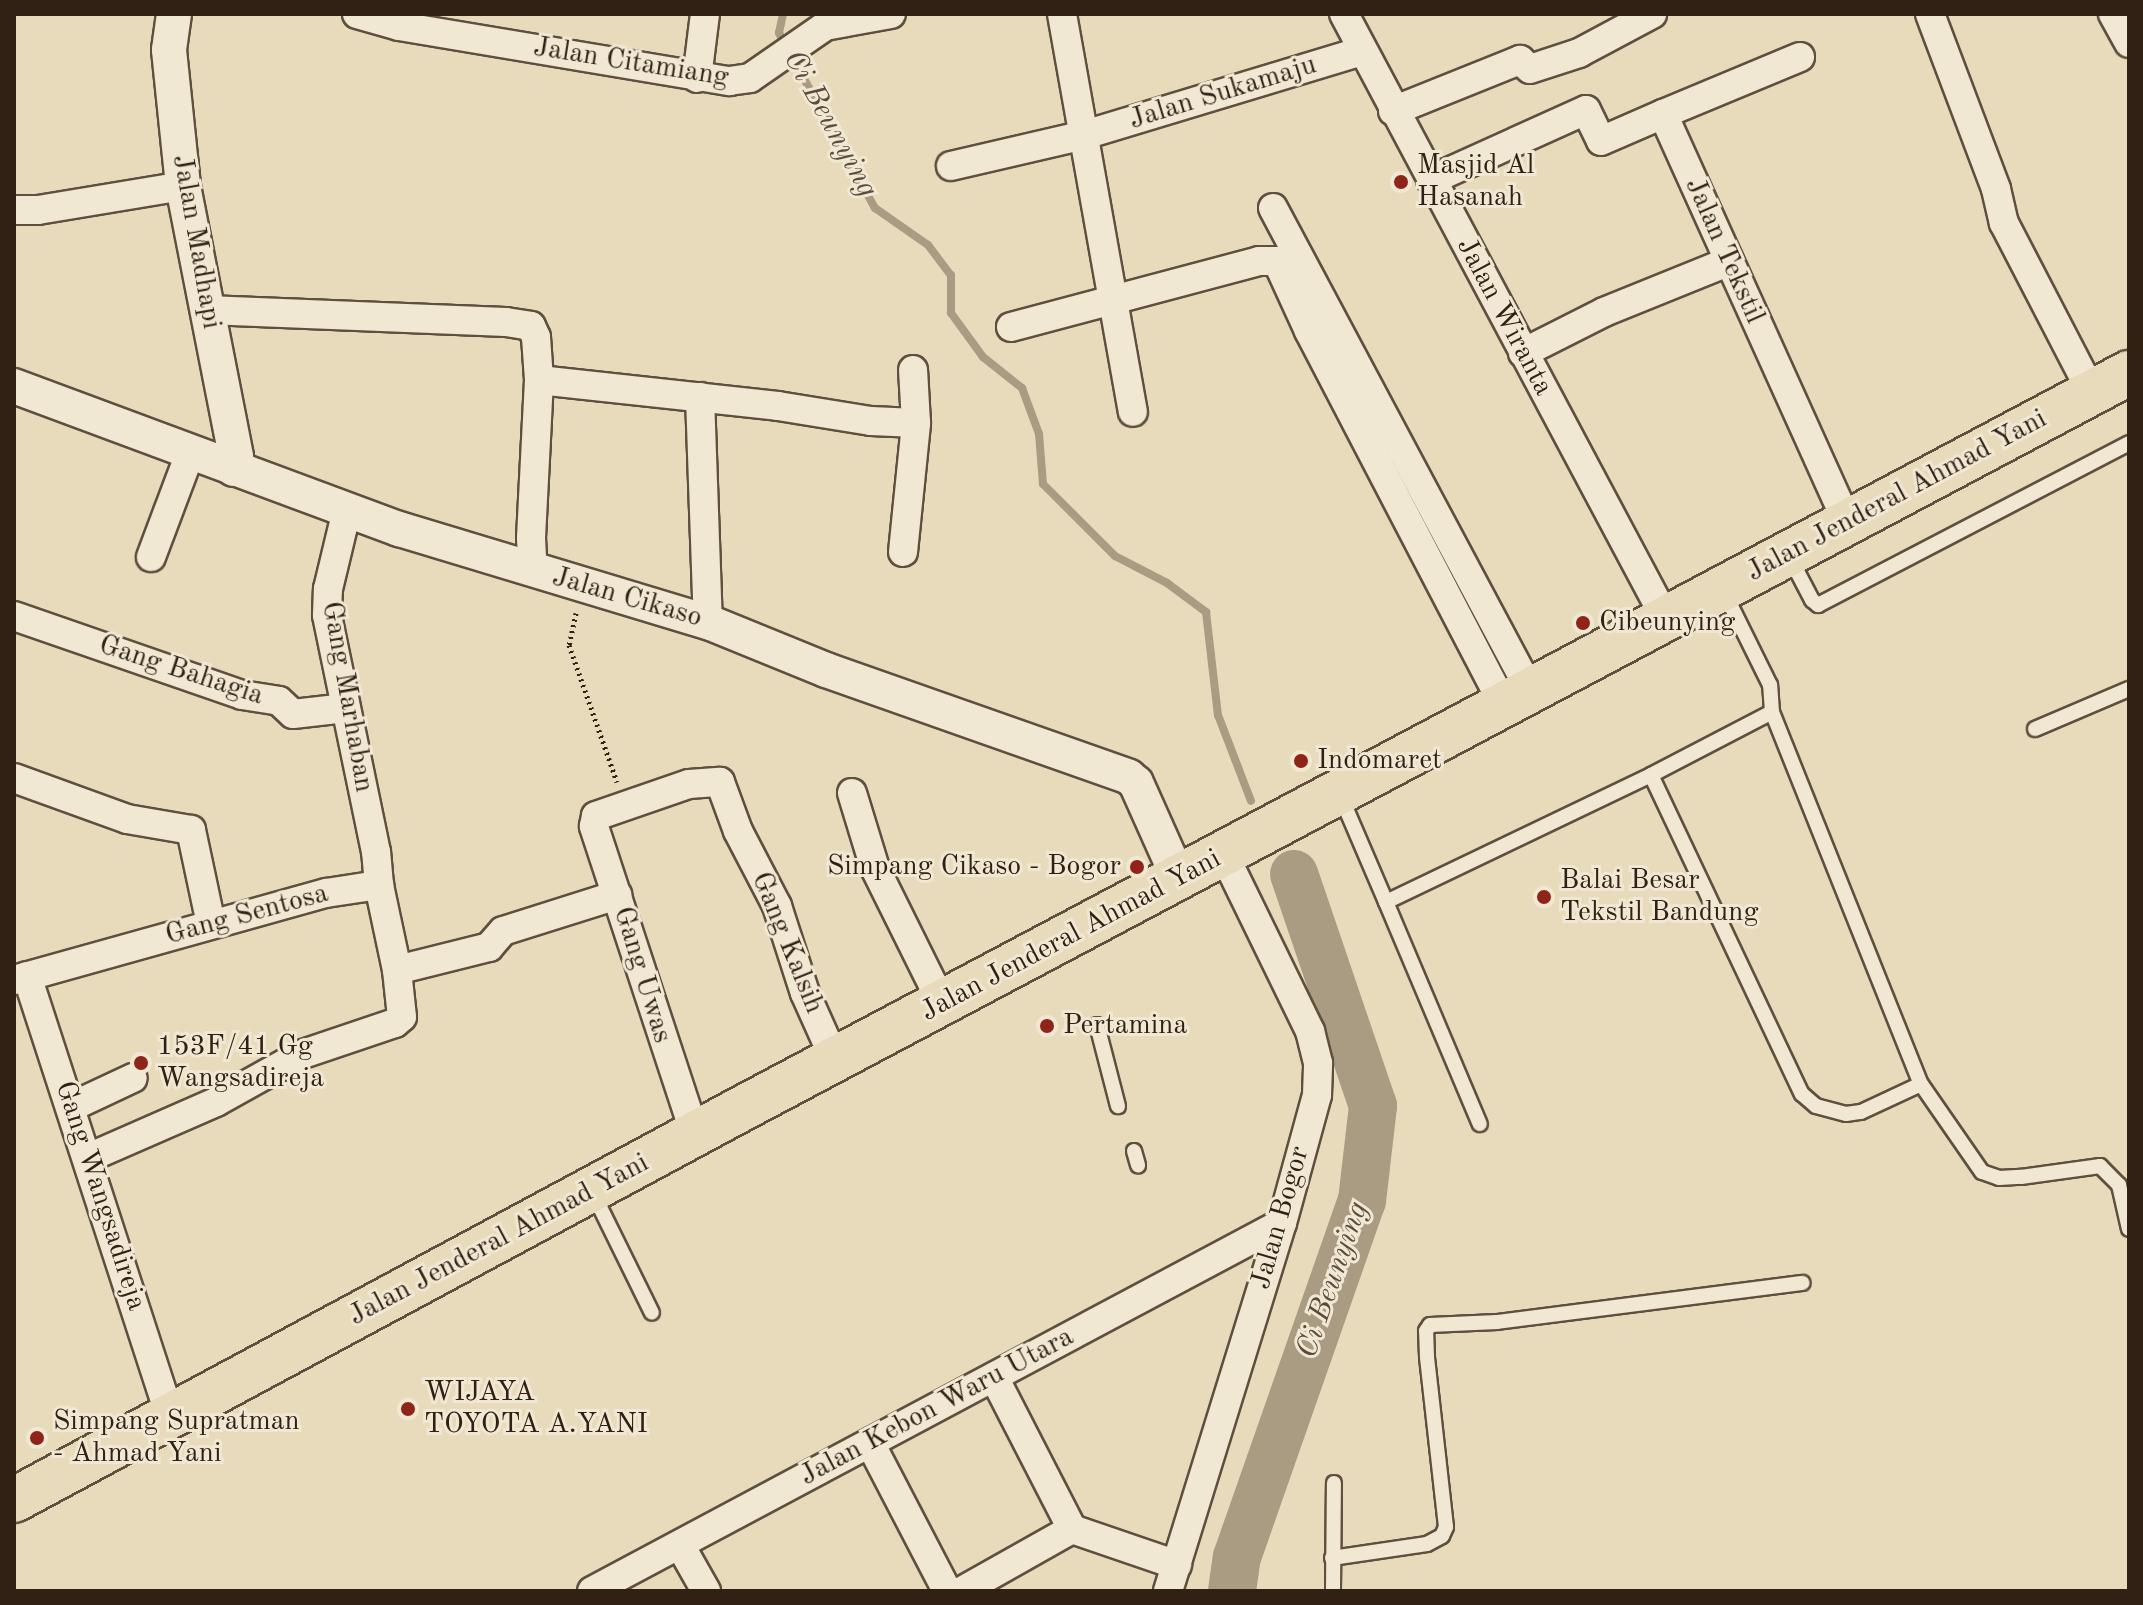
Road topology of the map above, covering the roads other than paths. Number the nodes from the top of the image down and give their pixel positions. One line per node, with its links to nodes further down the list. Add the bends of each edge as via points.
1 (174, 14): 17 (street, Jalan Madhapi, via 170,64)
2 (357, 14): 11 (street, Jalan Citamiang, via 399,26)
3 (705, 14): 11 (street)
4 (891, 14): 11 (street, Jalan Citamiang, via 813,32 750,78)
5 (1062, 14): 14 (street)
6 (1344, 14): 9 (street, Jalan Wiranta)
7 (1652, 14): 12 (street, via 1579,53 1530,69 1520,60)
8 (1930, 14): 27 (street, via 2004,223)
9 (1362, 51): 12 (street, Jalan Wiranta); 14 (street, Jalan Sukamaju)
10 (1800, 57): 13 (street)
11 (697, 78)
12 (1393, 111): 16 (street, Jalan Wiranta)
13 (1663, 114): 16 (street, via 1601,141 1586,110); 20 (street, Jalan Tekstil)
14 (1084, 135): 15 (street, Jalan Sukamaju); 21 (street)
15 (951, 166)
16 (1431, 180): 24 (street, Jalan Wiranta)
17 (183, 186): 19 (street); 22 (street, Jalan Madhapi)
18 (1273, 208): 46 (street)
19 (14, 210)
20 (1728, 262): 24 (street, via 1604,312); 36 (street, Jalan Tekstil)
21 (1114, 301): 23 (street); 30 (street); 46 (street, via 1259,261 1278,262 1309,331)
22 (207, 310): 26 (street, via 531,326); 34 (street, Jalan Madhapi, via 236,457)
23 (1011, 327)
24 (1523, 353): 43 (street, Jalan Wiranta)
25 (913, 370): 31 (street)
26 (539, 380): 29 (street); 40 (street)
27 (2110, 383): 36 (main road, Jalan Jenderal Ahmad Yani)
28 (14, 386): 33 (street, Jalan Cikaso)
29 (700, 397): 31 (street); 44 (street)
30 (1133, 412)
31 (916, 423): 37 (street)
32 (2129, 443): 38 (lane, via 1818,605)
33 (190, 453): 34 (street, Jalan Cikaso); 39 (street)
34 (233, 469): 35 (street, Jalan Cikaso)
35 (347, 510): 40 (street, Jalan Cikaso); 47 (street, Gang Marhaban, via 327,615)
36 (1848, 523): 38 (main road, Jalan Jenderal Ahmad Yani)
37 (903, 552)
38 (1788, 553): 41 (main road, Jalan Jenderal Ahmad Yani)
39 (151, 557)
40 (533, 571): 44 (street, Jalan Cikaso)
41 (1722, 589): 43 (main road, Jalan Jenderal Ahmad Yani); 48 (lane, via 1770,685)
42 (14, 616): 47 (street, Gang Bahagia, via 242,695 279,701 293,714)
43 (1666, 619): 46 (main road, Jalan Jenderal Ahmad Yani)
44 (708, 622): 56 (street, Jalan Cikaso, via 826,670 1129,777)
45 (2129, 689): 49 (lane)
46 (1518, 699): 53 (main road, Jalan Jenderal Ahmad Yani)
47 (346, 708): 57 (street, Gang Marhaban)
48 (1772, 712): 50 (lane); 67 (lane)
49 (2035, 729)
50 (1651, 775): 59 (lane); 67 (lane, via 1802,1094 1816,1106 1846,1114)
51 (14, 778): 60 (street, via 127,819 191,830)
52 (852, 793): 63 (street, via 875,868)
53 (1339, 793): 55 (main road, Jalan Jenderal Ahmad Yani); 59 (lane)
54 (596, 816): 58 (street, Gang Uwas, via 594,826); 65 (street, Gang Kalsih, via 689,784 720,782 738,831 777,906 805,993)
55 (1224, 855): 56 (main road, Jalan Jenderal Ahmad Yani); 74 (street, Jalan Bogor, via 1310,1031 1318,1063 1317,1095)
56 (1179, 879): 63 (main road, Jalan Jenderal Ahmad Yani)
57 (379, 885): 60 (street, Gang Sentosa, via 326,893); 62 (street)
58 (617, 895): 62 (street, via 503,931 489,947); 71 (street, Gang Uwas)
59 (1386, 902): 70 (lane)
60 (211, 924): 61 (street, Gang Sentosa)
61 (21, 978): 69 (street, Gang Wangsadireja)
62 (399, 980): 72 (street, via 402,1017 395,1023 300,1055 216,1102)
63 (943, 1005): 65 (main road, Jalan Jenderal Ahmad Yani)
64 (1097, 1025): 68 (lane)
65 (835, 1060): 71 (main road, Jalan Jenderal Ahmad Yani)
66 (133, 1078): 69 (street)
67 (1921, 1084): 75 (lane, via 1982,1172 2010,1178 2100,1166 2119,1185)
68 (1118, 1106)
69 (71, 1107): 72 (street, Gang Wangsadireja)
70 (1480, 1124)
71 (695, 1134): 73 (main road, Jalan Jenderal Ahmad Yani)
72 (88, 1158): 79 (street, Gang Wangsadireja)
73 (592, 1190): 77 (lane); 79 (main road, Jalan Jenderal Ahmad Yani)
74 (1282, 1223): 78 (street, Jalan Kebon Waru Utara); 86 (street, Jalan Bogor)
75 (2129, 1229)
76 (1803, 1283): 85 (lane, via 1497,1322 1430,1325 1427,1357 1446,1527 1442,1536 1427,1544)
77 (652, 1313)
78 (994, 1377): 80 (street, Jalan Kebon Waru Utara); 83 (street)
79 (170, 1417): 82 (main road, Jalan Jenderal Ahmad Yani)
80 (870, 1443): 84 (street, Jalan Kebon Waru Utara); 89 (street)
81 (1334, 1483): 85 (lane)
82 (14, 1500)
83 (1072, 1529): 86 (street); 90 (street)
84 (680, 1545): 87 (street, Jalan Kebon Waru Utara); 88 (street)
85 (1332, 1558): 91 (lane)
86 (1172, 1578)
87 (592, 1591)
88 (706, 1591)
89 (947, 1591)
90 (962, 1591)
91 (1333, 1591)

